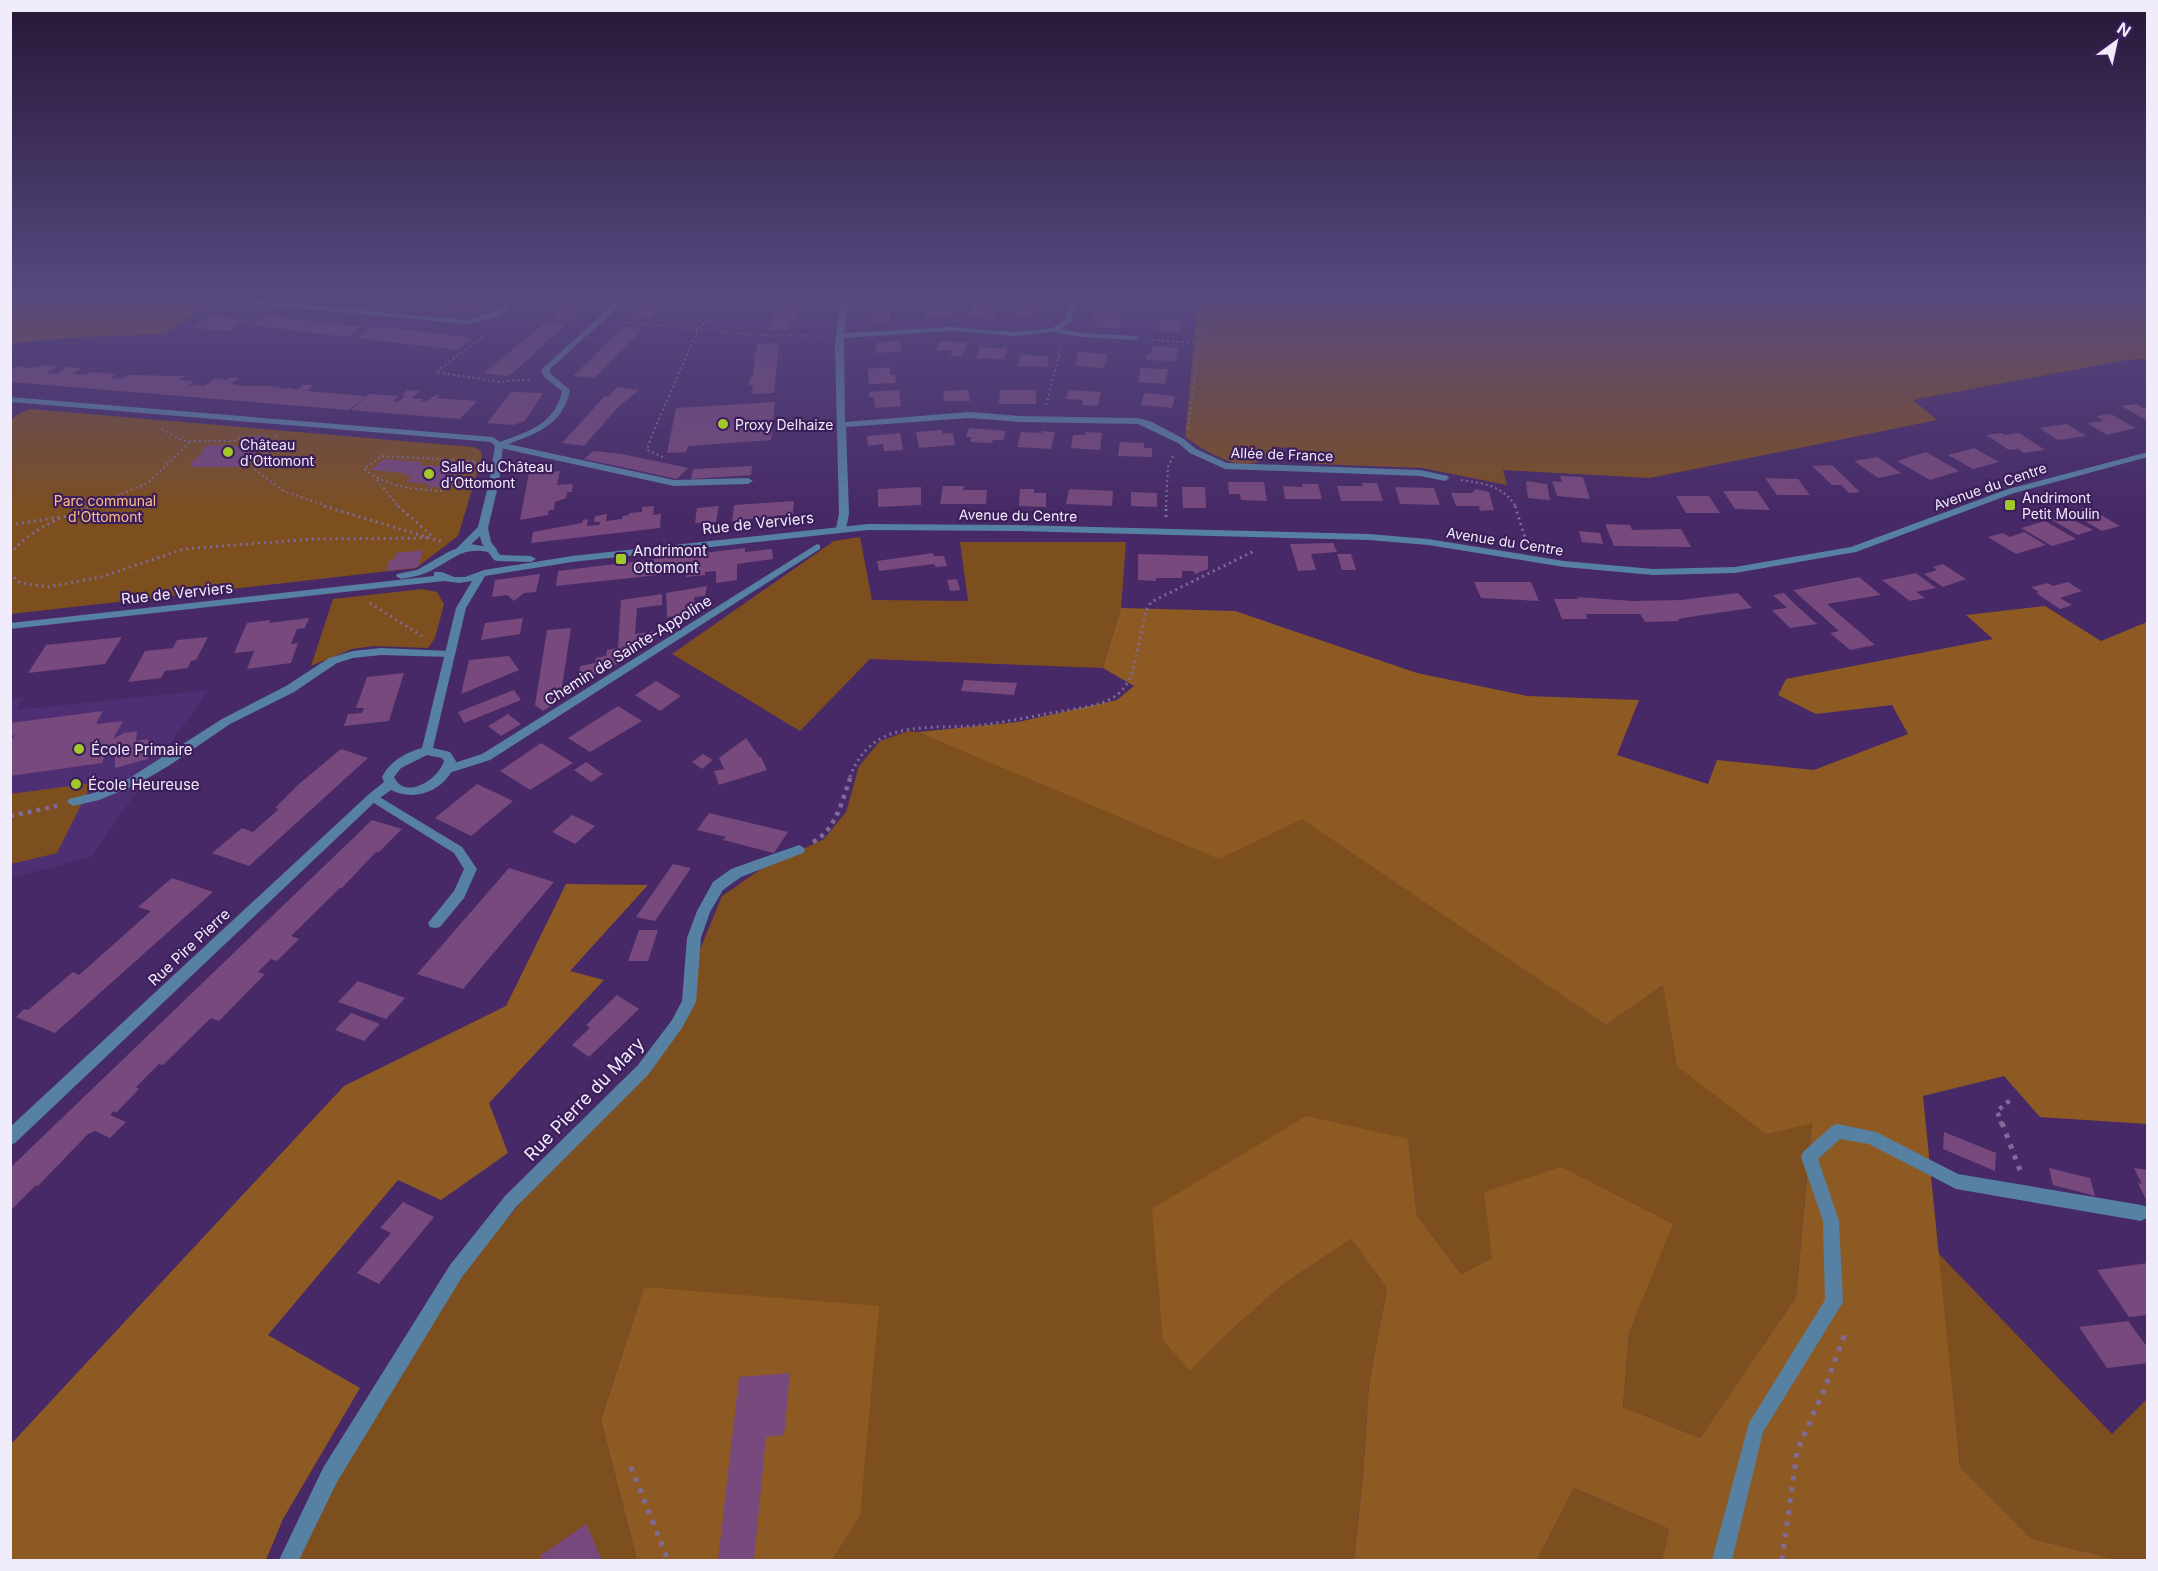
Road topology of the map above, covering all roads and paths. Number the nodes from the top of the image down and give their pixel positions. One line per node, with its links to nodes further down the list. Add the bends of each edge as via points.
1 (438, 370): 7 (path, via 500,382 522,382)
2 (545, 370): 7 (street)
3 (680, 370): 18 (path, via 647,450)
4 (840, 370): 10 (street)
5 (1055, 370): 9 (path)
6 (1197, 370): 15 (path, via 1188,432)
7 (547, 375): 16 (street, via 566,390 559,412 551,423)
8 (12, 401): 16 (street, via 493,440)
9 (1043, 419): 10 (street, Allée de France, via 969,415); 15 (street, Allée de France, via 1138,421)
10 (841, 425): 25 (street)
11 (160, 428): 14 (path, via 183,441)
12 (251, 434): 14 (path, via 234,441)
13 (269, 434): 29 (path, via 278,434 255,470 284,491)
14 (191, 441): 22 (path, via 149,482)
15 (1181, 441): 19 (street, Allée de France, via 1225,466 1420,473); 26 (path, via 1168,467)
16 (499, 445): 21 (street, via 674,483); 24 (street)
17 (2148, 454): 28 (street, Avenue du Centre, via 2011,491 1853,550 1735,570 1653,572 1564,564 1428,542)
18 (663, 457)
19 (1445, 478): 27 (path, via 1506,492)
20 (377, 480): 20 (path, via 444,491 476,461 382,456 364,469); 29 (path, via 399,507)
21 (748, 481)
22 (69, 516): 23 (path); 32 (path, via 21,539)
23 (10, 525)
24 (483, 528): 31 (street, Rue de Verviers); 33 (street)
25 (841, 528): 26 (street, Avenue du Centre); 34 (street, Rue de Verviers)
26 (1166, 532): 28 (street, Avenue du Centre)
27 (1524, 532)
28 (1275, 534): 49 (path, via 1261,548 1151,602 1128,682 1107,703 982,725 920,727 881,738 855,764 835,820 820,838)
29 (435, 538): 31 (path); 36 (path, via 313,539 184,549 101,577 48,587 20,583)
30 (817, 547): 44 (street, Chemin de Sainte-Appoline, via 486,757)
31 (461, 549): 33 (street, Rue de Verviers, via 472,547); 35 (street, Rue de Verviers)
32 (10, 554)
33 (494, 554): 34 (street, Rue de Verviers); 37 (street, via 491,568)
34 (572, 559): 37 (street, Rue de Verviers)
35 (438, 562): 38 (street, via 437,574); 39 (street, Rue de Verviers, via 420,572)
36 (10, 573)
37 (482, 574): 38 (street, Rue de Verviers); 40 (street)
38 (445, 579): 39 (street, Rue de Verviers); 40 (street, via 458,588)
39 (347, 588): 41 (street, Rue de Verviers); 42 (path)
40 (464, 600): 42 (street)
41 (10, 626)
42 (450, 654): 43 (street); 47 (street, via 365,653 340,658 219,726 140,780)
43 (427, 751): 44 (street, via 446,755); 45 (street, via 414,753 394,767)
44 (449, 769): 45 (street, via 426,788 404,790)
45 (391, 783): 46 (street, Rue Pire Pierre)
46 (373, 797): 50 (street, via 458,849 471,869 459,894); 52 (street, Rue Pire Pierre)
47 (73, 802): 48 (path)
48 (10, 816)
49 (800, 850): 57 (street, Rue Pierre du Mary, via 736,873 718,886 694,938 689,1002 677,1024 644,1070 511,1201 456,1271 330,1475)
50 (435, 923)
51 (2013, 1098): 53 (path, via 1997,1111)
52 (10, 1138)
53 (2029, 1194): 54 (street); 55 (street, via 1956,1181 1871,1137 1837,1131 1809,1156 1831,1221 1834,1302)
54 (2141, 1213)
55 (1825, 1315): 59 (street, via 1755,1429); 60 (path, via 1844,1336 1797,1451)
56 (631, 1467): 58 (path)
57 (289, 1560)
58 (668, 1560)
59 (1722, 1560)
60 (1782, 1560)

